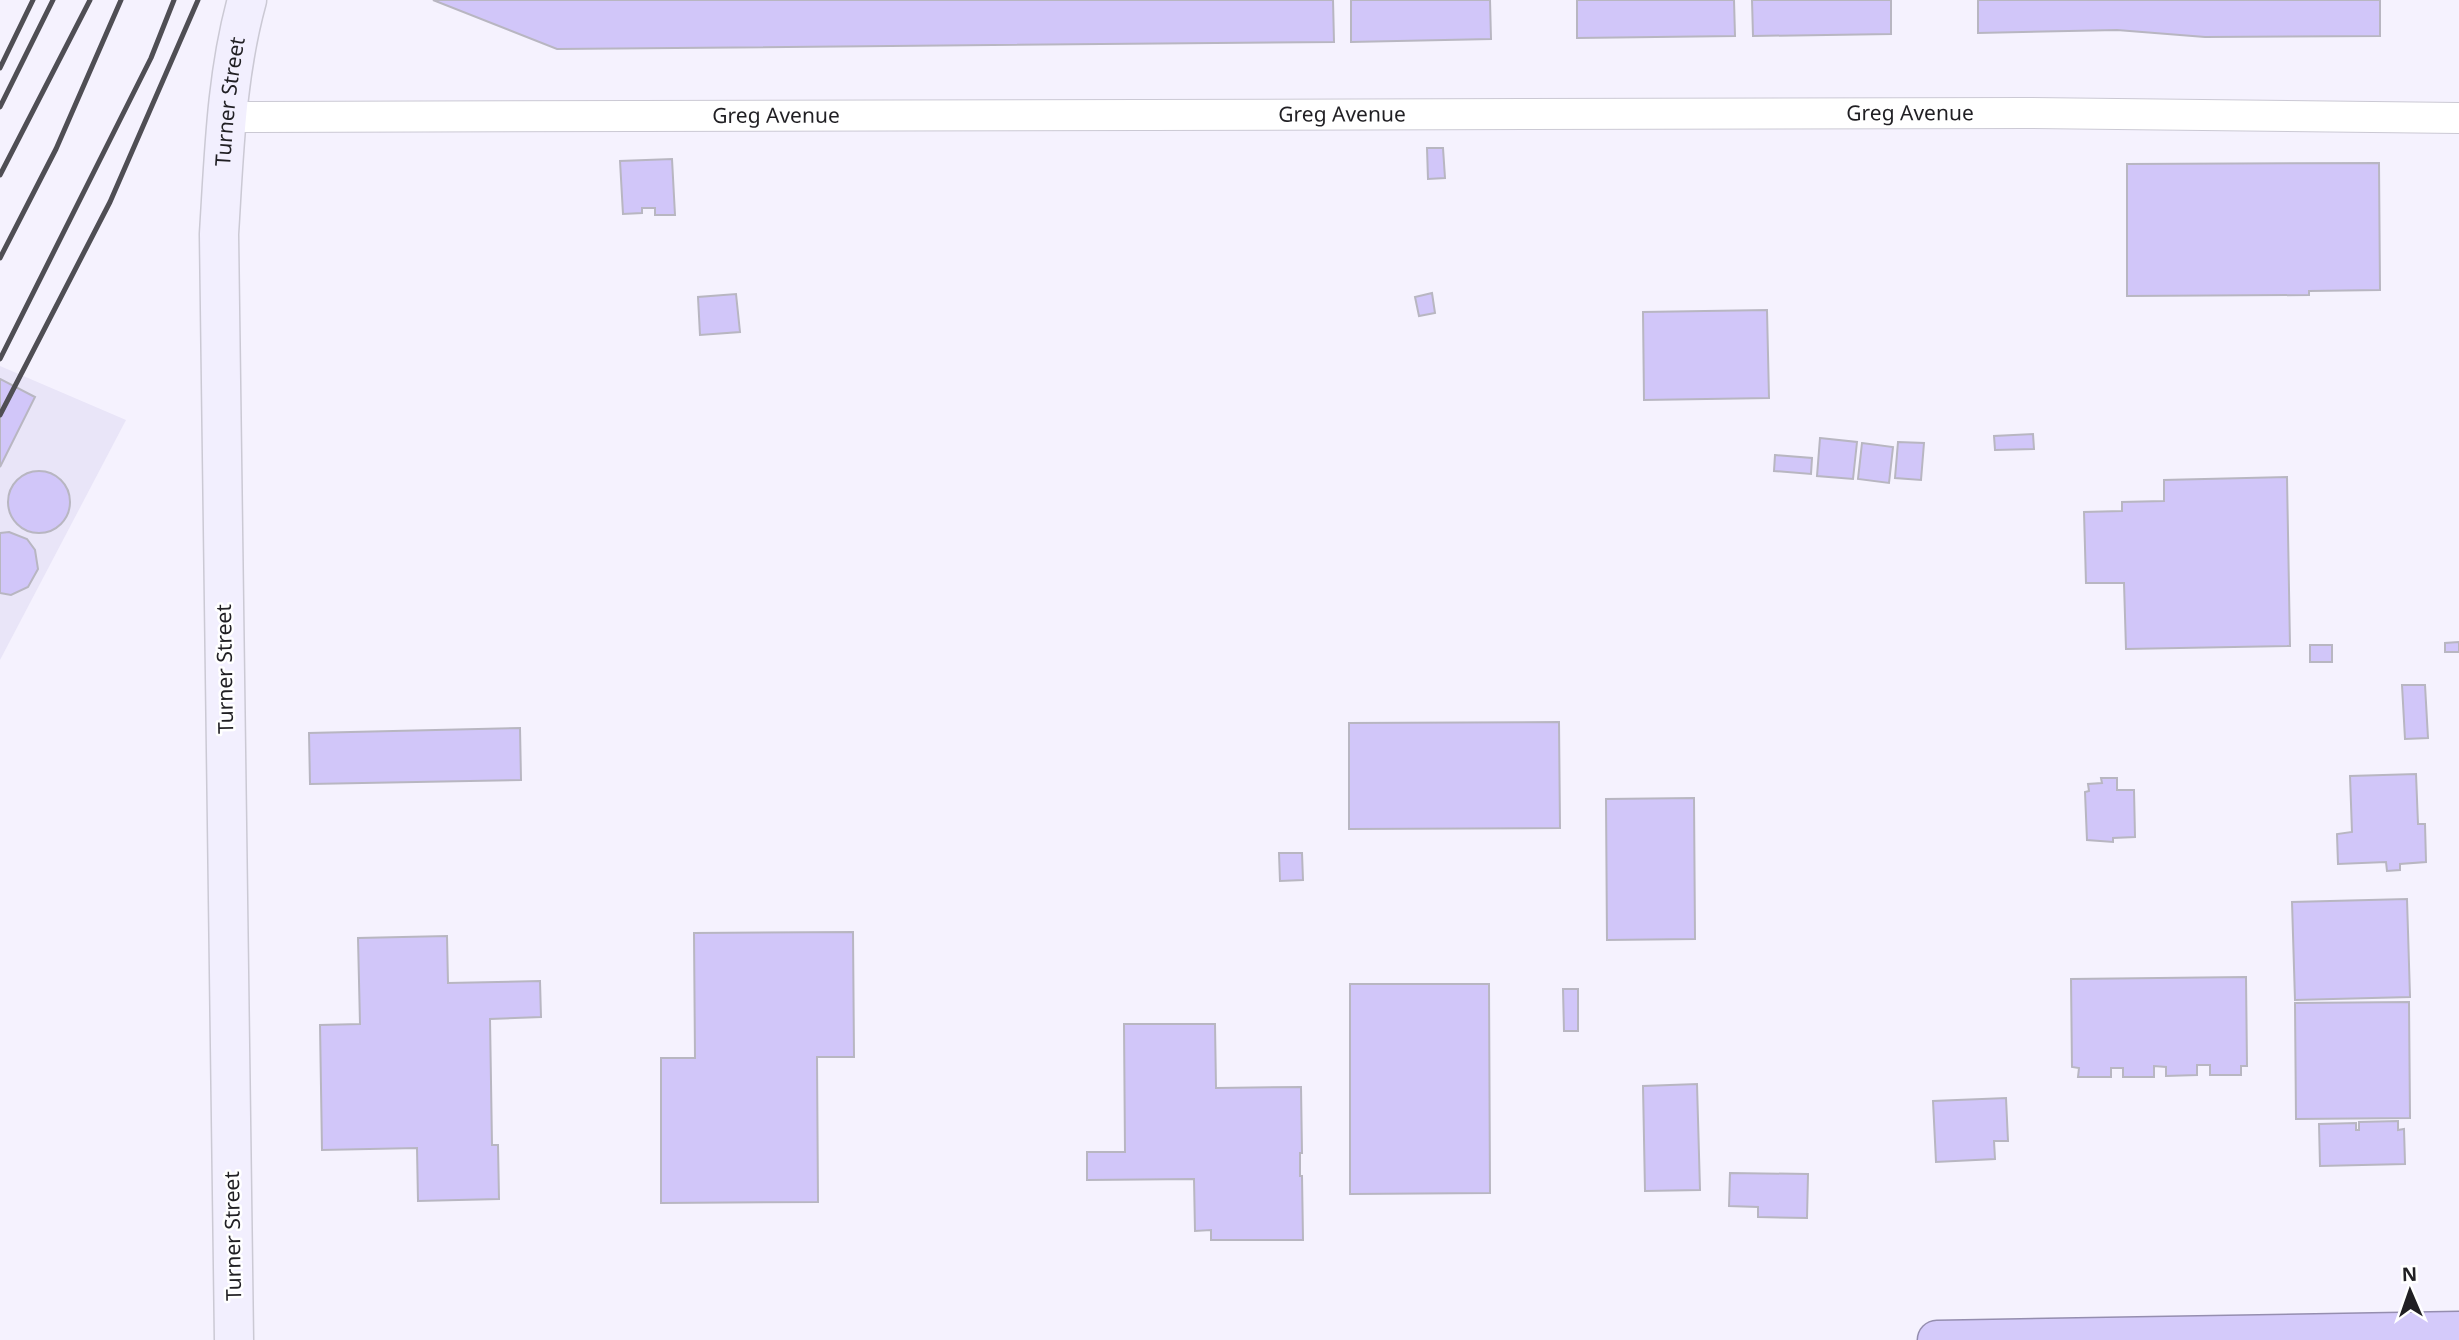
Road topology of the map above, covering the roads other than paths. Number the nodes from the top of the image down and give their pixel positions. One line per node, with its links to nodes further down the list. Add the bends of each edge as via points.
1 (247, 0): 2 (street, Turner Street, via 237,33)
2 (226, 117): 3 (street, Greg Avenue, via 2030,113); 5 (street, Turner Street, via 219,234)
3 (2459, 118)
4 (2459, 1331): 6 (highway)
5 (234, 1340)
6 (1937, 1340)

